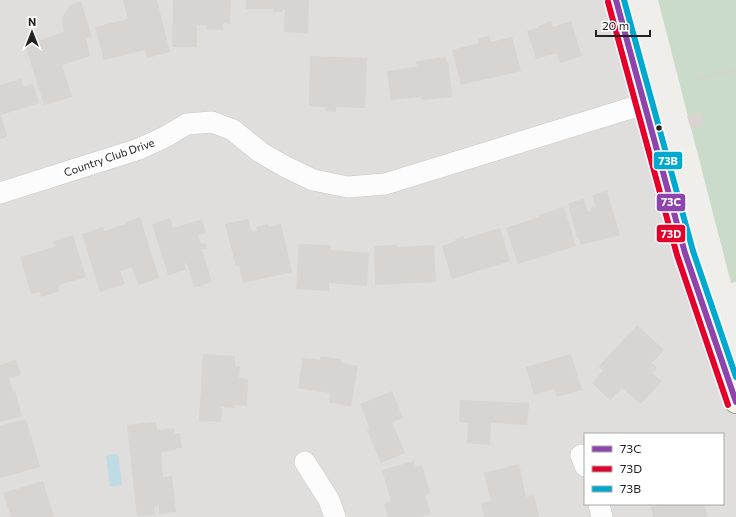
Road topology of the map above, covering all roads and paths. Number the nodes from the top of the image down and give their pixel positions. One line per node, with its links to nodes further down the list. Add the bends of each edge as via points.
1 (616, 0): 4 (main road)
2 (736, 69): 3 (path)
3 (699, 79)
4 (644, 104): 5 (street, Country Club Drive, via 385,184 348,187 313,180 260,152 233,130 212,122 187,124 138,149); 6 (main road, via 685,253)
5 (0, 193)
6 (736, 402)
7 (305, 462): 9 (street, via 329,500)
8 (599, 505): 10 (street)
9 (335, 517)
10 (602, 517)

